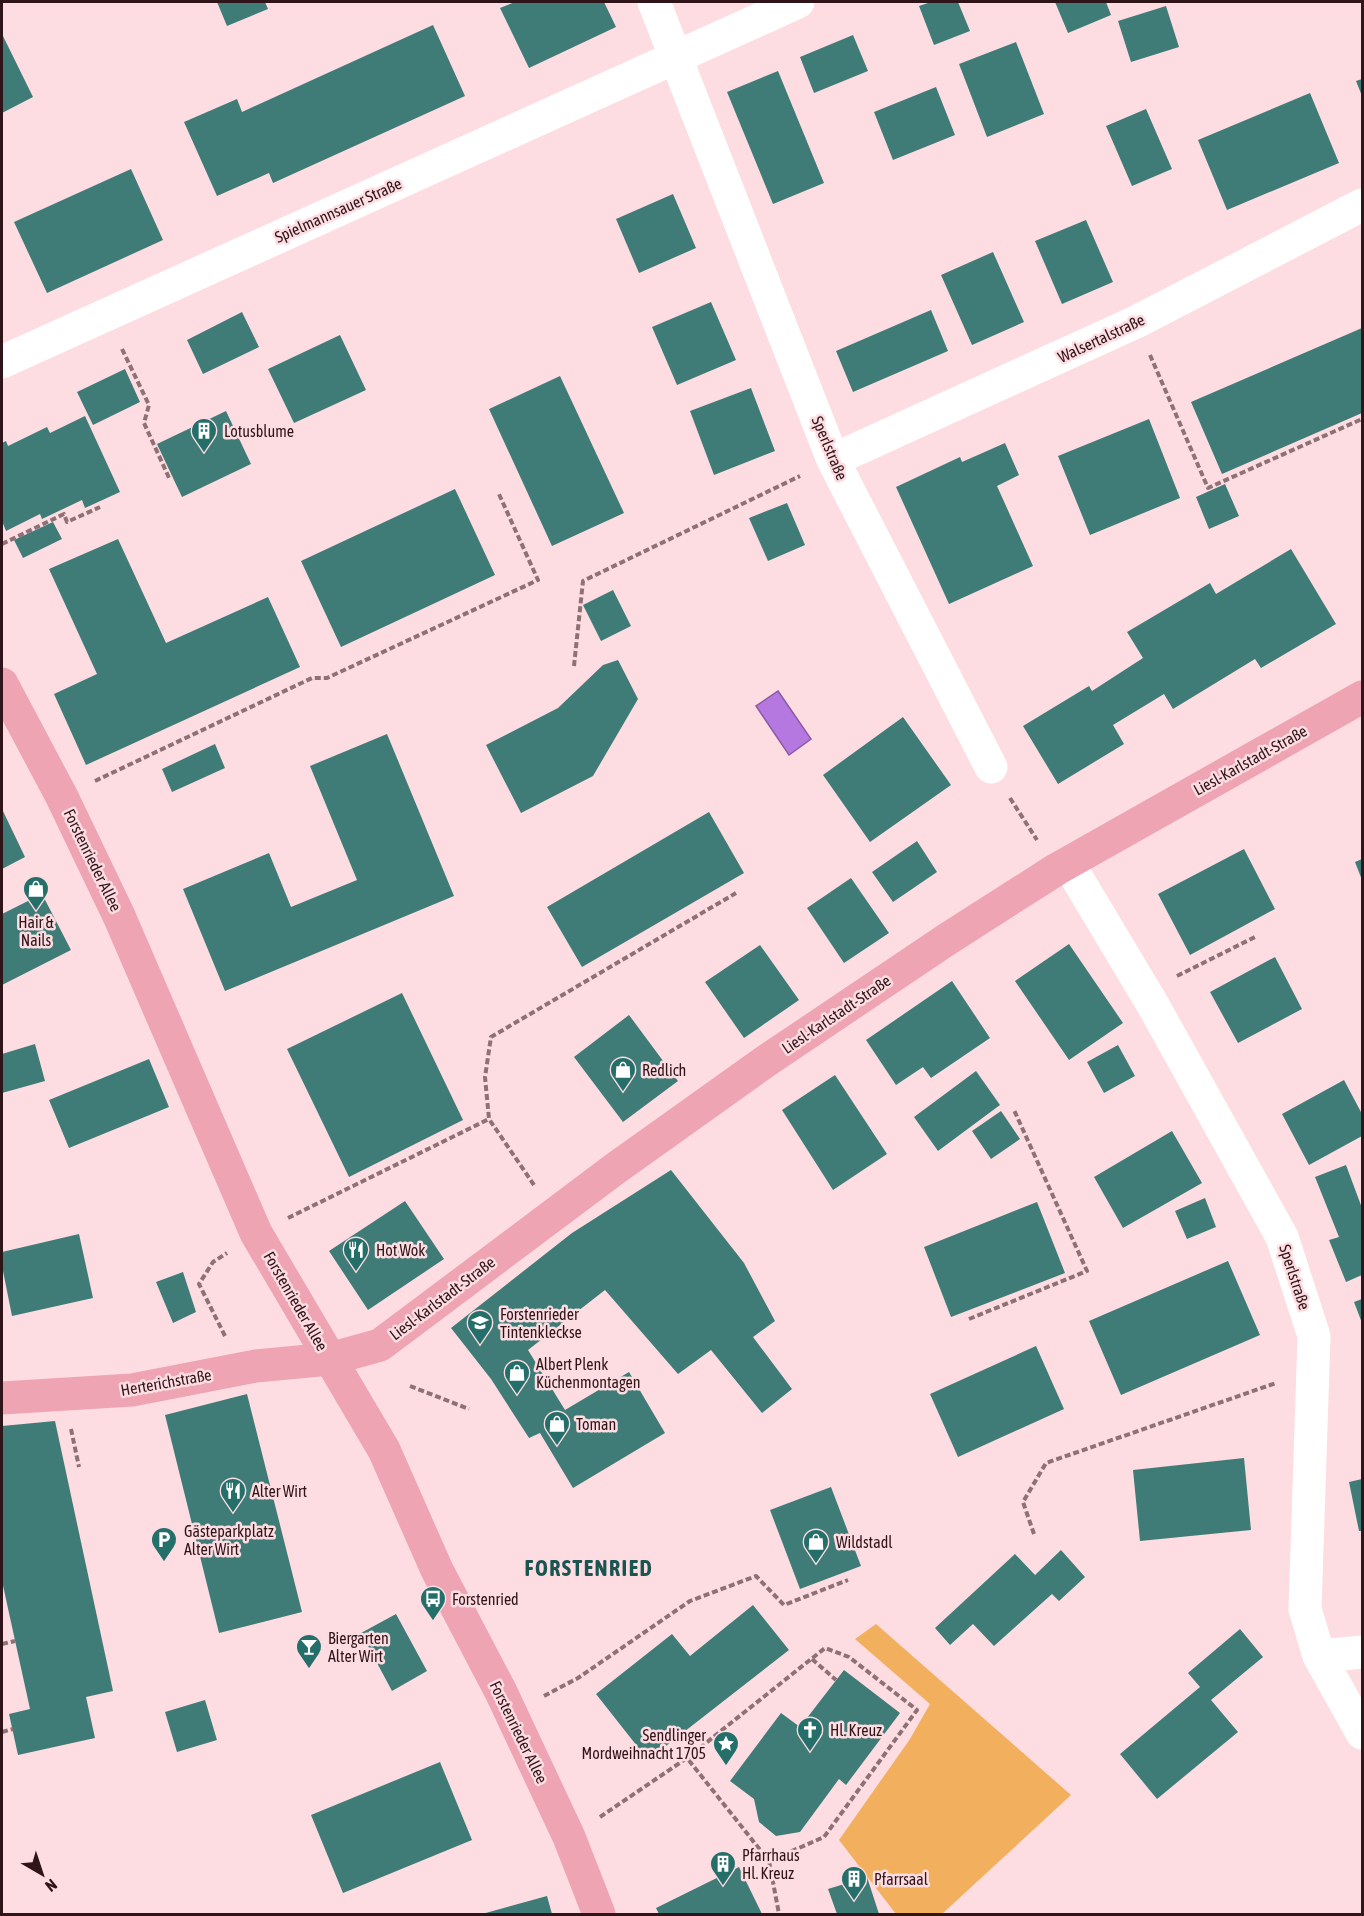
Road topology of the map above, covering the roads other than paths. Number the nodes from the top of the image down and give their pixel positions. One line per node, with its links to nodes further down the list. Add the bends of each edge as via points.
1 (654, 2): 3 (street, Sperlstraße)
2 (798, 2): 3 (street, Spielmannsauer Straße)
3 (675, 58): 5 (street, Spielmannsauer Straße); 6 (street, Sperlstraße)
4 (1362, 205): 6 (street, Walsertalstraße, via 1136,322)
5 (2, 362)
6 (833, 460): 9 (street, Sperlstraße)
7 (2, 684): 11 (main road, Forstenrieder Allee, via 62,796 119,916 256,1233)
8 (1362, 697): 10 (main road, Liesl-Karlstadt-Straße)
9 (991, 767)
10 (1062, 866): 11 (main road, Liesl-Karlstadt-Straße, via 766,1061 553,1213 380,1345); 14 (street, Sperlstraße, via 1145,992 1282,1237 1314,1336 1305,1609)
11 (330, 1359): 12 (main road, Herterichstraße, via 256,1366 132,1390); 16 (main road, Forstenrieder Allee, via 384,1450 437,1570 511,1713 569,1838)
12 (2, 1398)
13 (1362, 1652): 14 (street)
14 (1319, 1656): 15 (street, Sperlstraße)
15 (1362, 1732)
16 (599, 1914)

